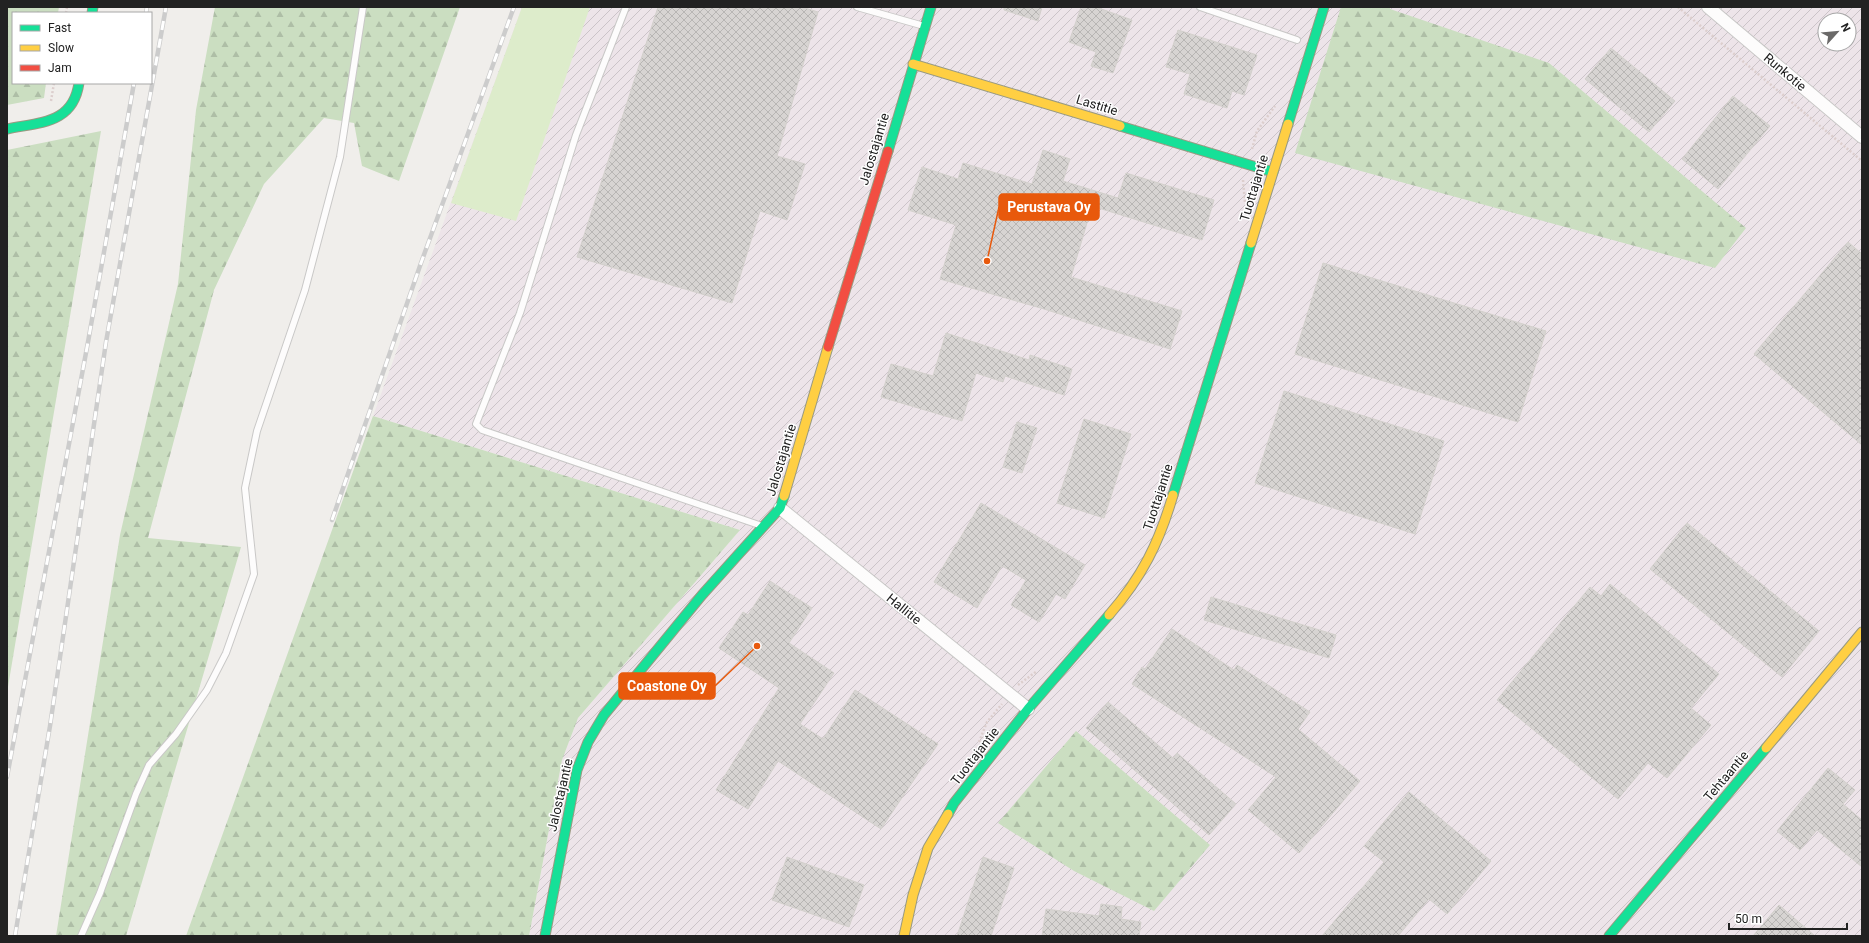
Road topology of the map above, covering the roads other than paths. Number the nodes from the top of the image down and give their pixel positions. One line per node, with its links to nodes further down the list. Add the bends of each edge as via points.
1 (363, 7): 19 (lane, via 340,157 305,290 257,431 245,488 254,574 226,653 207,690 176,734 149,765)
2 (626, 7): 16 (lane, via 576,135 520,313 476,424 482,430)
3 (857, 7): 8 (lane)
4 (931, 7): 8 (street, Jalostajantie)
5 (1200, 7): 9 (lane)
6 (1324, 7): 14 (street, Tuottajantie)
7 (1708, 7): 13 (street, Runkotie)
8 (925, 26): 10 (street, Jalostajantie)
9 (1298, 40)
10 (913, 64): 14 (street, Lastitie); 15 (street, Jalostajantie)
11 (79, 84): 12 (street, via 76,100 64,113 51,119)
12 (7, 129)
13 (1862, 136)
14 (1273, 172): 18 (street, Tuottajantie, via 1163,529 1145,567 1116,607)
15 (780, 508): 16 (street, Jalostajantie); 18 (street, Hallitie)
16 (763, 526): 20 (street, Jalostajantie, via 702,595 604,714 588,742 577,770)
17 (1862, 632): 22 (street, Tehtaantie)
18 (1028, 709): 21 (street, Tuottajantie, via 954,803 928,848 913,894)
19 (81, 936)
20 (545, 936)
21 (904, 936)
22 (1609, 936)

